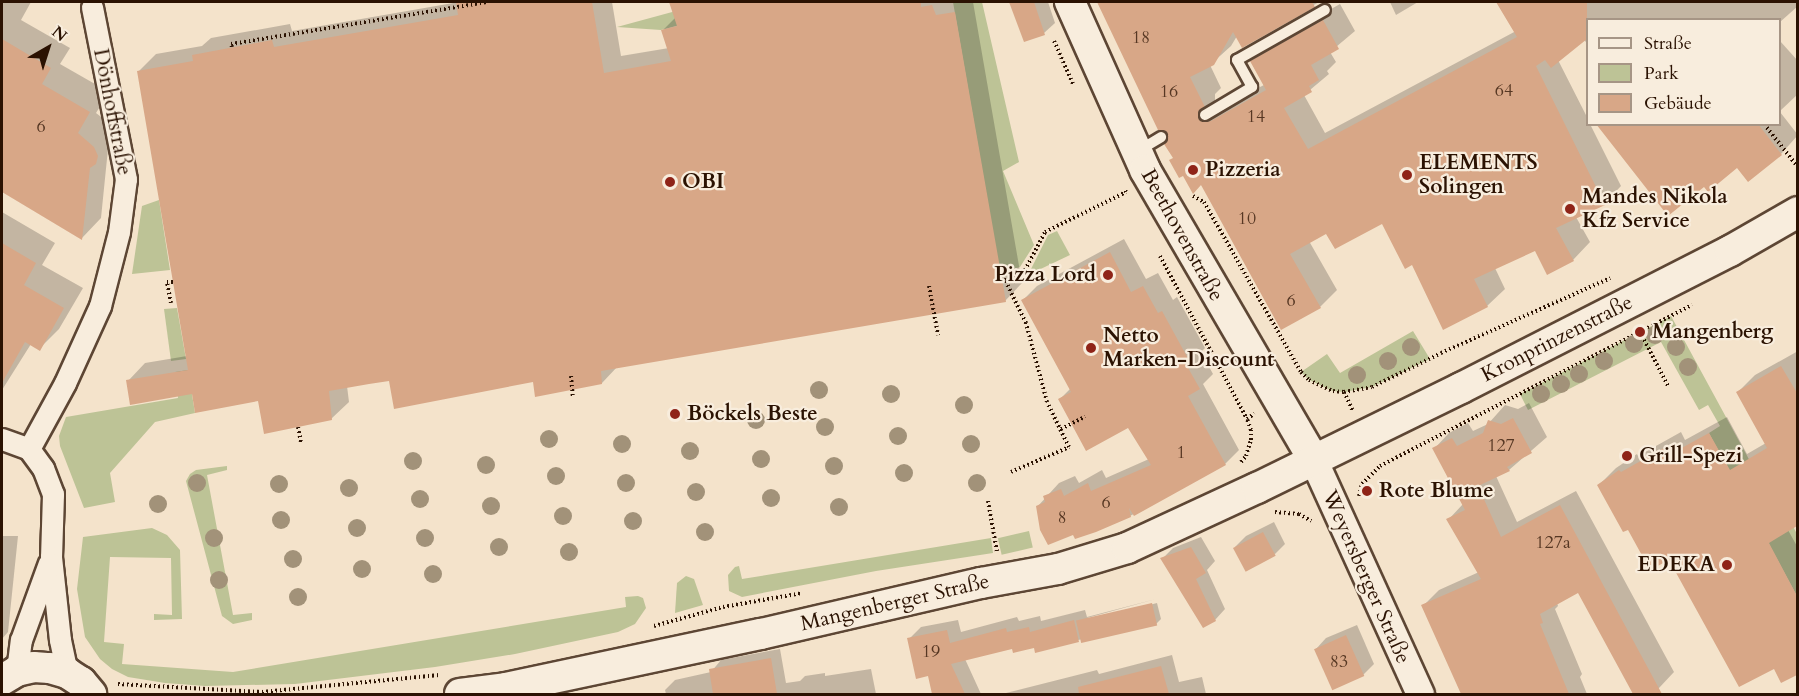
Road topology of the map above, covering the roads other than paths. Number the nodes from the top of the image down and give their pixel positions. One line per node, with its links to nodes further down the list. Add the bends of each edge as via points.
1 (1070, 2): 8 (main road, Beethovenstraße, via 1149,145 1209,284)
2 (92, 7): 7 (street, Dönhoffstraße, via 125,190 100,306)
3 (1325, 10): 4 (lane, via 1237,60 1252,87)
4 (1205, 115)
5 (1797, 212): 8 (main road, Kronprinzenstraße, via 1671,281)
6 (2, 440): 7 (street)
7 (29, 449): 9 (street, via 43,468 53,494)
8 (1313, 459): 12 (main road, Mangenberger Straße, via 1127,548 1058,569 506,688); 14 (street, Weyersberger Straße)
9 (51, 557): 10 (street); 11 (street)
10 (67, 673): 11 (main road, via 34,667); 13 (main road, via 81,682)
11 (9, 675)
12 (451, 684)
13 (101, 686)
14 (1420, 694)

